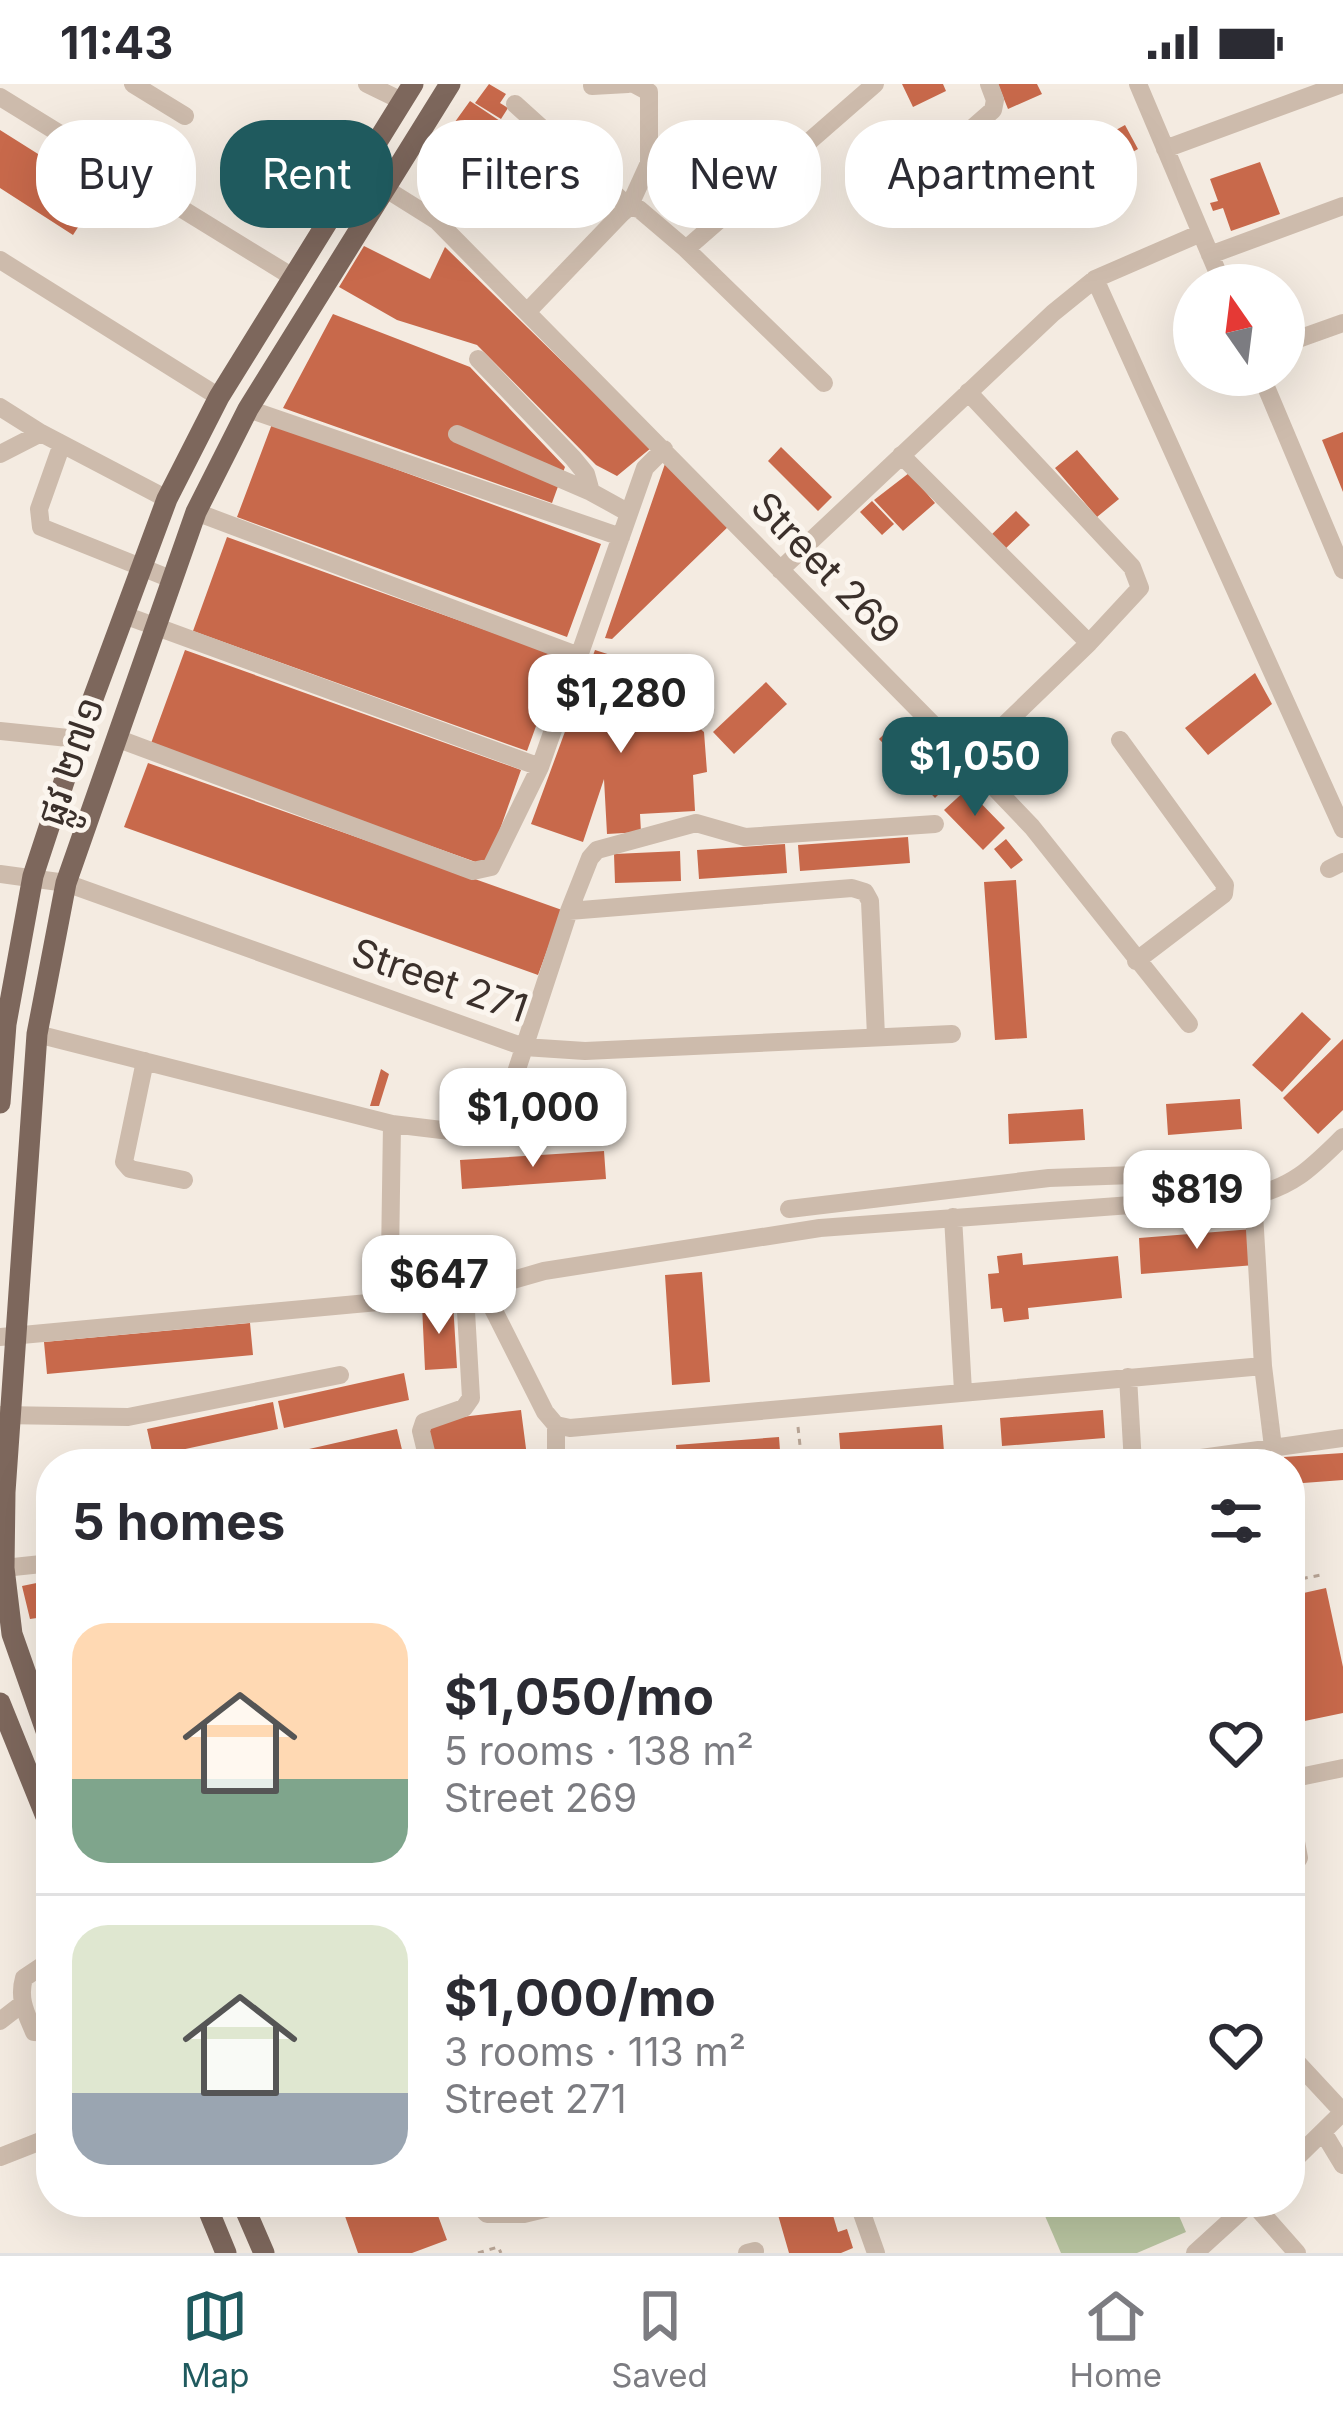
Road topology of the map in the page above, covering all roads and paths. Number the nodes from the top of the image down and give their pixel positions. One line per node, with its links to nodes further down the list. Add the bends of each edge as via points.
1 (133, 84): 13 (street)
2 (367, 84): 10 (street)
3 (450, 84): 16 (main road, ផ្លូវ ២៧១)
4 (631, 84): 9 (street); 19 (street, via 649,92 649,163)
5 (874, 84): 22 (street)
6 (989, 84): 14 (street, via 993,110)
7 (1138, 84): 15 (street)
8 (1342, 84): 15 (street)
9 (592, 86)
10 (407, 93): 26 (main road, ផ្លូវ ២៧១)
11 (0, 97): 26 (street)
12 (515, 104): 19 (street)
13 (185, 116)
14 (982, 120)
15 (1165, 149): 21 (street)
16 (393, 177)
17 (393, 193): 28 (street, Street 269, via 436,221)
18 (1343, 206): 23 (street)
19 (629, 207): 22 (street); 28 (street)
20 (361, 228): 37 (main road, ផ្លូវ ២៧១)
21 (1201, 233): 23 (street); 27 (street)
22 (686, 249): 32 (street)
23 (1210, 256): 25 (street)
24 (0, 260): 35 (street)
25 (1213, 264)
26 (291, 276): 35 (main road, ផ្លូវ ២៧១)
27 (1095, 279): 33 (street); 65 (street)
28 (527, 312): 41 (street, Street 269)
29 (1343, 323): 30 (street)
30 (1305, 337)
31 (478, 359): 44 (street, via 573,458)
32 (824, 383)
33 (968, 392): 43 (street); 56 (street, via 1140,580 1132,601)
34 (1271, 396): 49 (street)
35 (219, 397): 45 (main road, ផ្លូវ ២៧១)
36 (0, 406): 38 (street)
37 (248, 409): 46 (main road, ផ្លូវ ២៧១); 48 (street)
38 (41, 433): 40 (street); 42 (street)
39 (458, 434): 44 (street)
40 (62, 444): 45 (street); 50 (street, via 39,509 41,527)
41 (664, 449): 47 (street, via 645,468); 51 (street, Street 269)
42 (0, 454)
43 (901, 455): 51 (street); 56 (street)
44 (591, 492): 47 (street)
45 (167, 499): 50 (main road, ផ្លូវ ២៧១)
46 (196, 512): 53 (main road, ផ្លូវ ២៧១); 57 (street)
47 (629, 513): 48 (street)
48 (621, 537): 57 (street)
49 (1337, 540): 52 (street)
50 (141, 568): 53 (street); 54 (main road, ផ្លូវ ២៧១)
51 (780, 570): 62 (street, Street 269)
52 (1343, 570)
53 (171, 579): 55 (main road, ផ្លូវ ២៧១)
54 (124, 615): 55 (street); 60 (main road, ផ្លូវ ២៧១)
55 (154, 626): 59 (main road, ផ្លូវ ២៧១); 63 (street)
56 (1089, 643): 62 (street)
57 (579, 656): 63 (street)
58 (0, 731): 60 (street)
59 (116, 738): 63 (street, via 473,871 491,867); 68 (main road, ផ្លូវ ២៧១)
60 (78, 739): 67 (main road, ផ្លូវ ២៧១)
61 (1120, 740): 70 (street, via 1226,885)
62 (968, 760): 70 (street, Street 269, via 1032,827)
63 (540, 767)
64 (935, 824): 69 (street, via 745,837 696,823 597,850)
65 (1343, 829)
66 (0, 874): 67 (street, Street 271)
67 (33, 877): 68 (street, Street 271); 77 (main road, ផ្លូវ ២៧១)
68 (65, 883): 72 (main road, ផ្លូវ ២៧១); 75 (street, Street 271)
69 (569, 910): 74 (street, via 865,892); 75 (street)
70 (1136, 961): 71 (street, Street 269)
71 (1189, 1024)
72 (37, 1034): 76 (street); 89 (main road, ផ្លូវ ២៧១)
73 (952, 1034): 74 (street, Street 271)
74 (876, 1036): 75 (street, Street 271)
75 (524, 1047): 78 (street, via 494,1132)
76 (145, 1061): 78 (street); 82 (street, via 124,1162)
77 (0, 1103)
78 (392, 1124): 87 (street)
79 (1343, 1137): 83 (street, via 1302,1176)
80 (1246, 1171): 81 (street)
81 (1048, 1178): 84 (street); 85 (street)
82 (184, 1180)
83 (1253, 1196): 84 (street); 90 (street)
84 (1053, 1209): 86 (street)
85 (789, 1210)
86 (953, 1216): 88 (street, via 623,1257); 93 (street)
87 (390, 1257)
88 (474, 1291): 89 (street); 96 (street); 99 (street, via 471,1398 424,1423)
89 (8, 1336): 95 (main road, ផ្លូវ ២៧១)
90 (1262, 1366): 92 (street); 98 (street)
91 (340, 1375): 95 (street, via 128,1418)
92 (1128, 1377): 93 (street); 102 (street)
93 (963, 1391): 94 (street)
94 (796, 1407): 96 (street); 101 (path)
95 (4, 1416): 105 (main road, ផ្លូវ ២៧១)
96 (556, 1426): 100 (street)
97 (1343, 1438): 98 (street)
98 (1273, 1447): 103 (street)
99 (425, 1449)
100 (556, 1449)
101 (800, 1449)
102 (1132, 1449)
103 (1259, 1449)
104 (36, 1565): 105 (street)
105 (4, 1568): 108 (main road, ផ្លូវ ២៧១, via 12,1634)
106 (1321, 1575): 107 (path)
107 (1305, 1578)
108 (36, 1702)
109 (0, 1706): 112 (main road)
110 (1343, 1768): 111 (street)
111 (1305, 1776)
112 (36, 1793)
113 (36, 1970): 114 (street, via 24,1978)
114 (22, 2004): 115 (street); 116 (street)
115 (0, 2021)
116 (36, 2032)
117 (1305, 2071): 118 (street)
118 (1343, 2112): 119 (street)
119 (1323, 2132): 121 (street); 123 (street)
120 (36, 2143): 122 (street)
121 (1305, 2149)
122 (0, 2157)
123 (1343, 2165)
124 (211, 2217): 130 (main road)
125 (253, 2217): 131 (main road)
126 (863, 2217): 134 (street)
127 (1237, 2217): 129 (street)
128 (1265, 2217): 135 (street)
129 (1205, 2250)
130 (226, 2253)
131 (264, 2253)
132 (478, 2253): 133 (path)
133 (501, 2253)
134 (876, 2253)
135 (1297, 2253)

